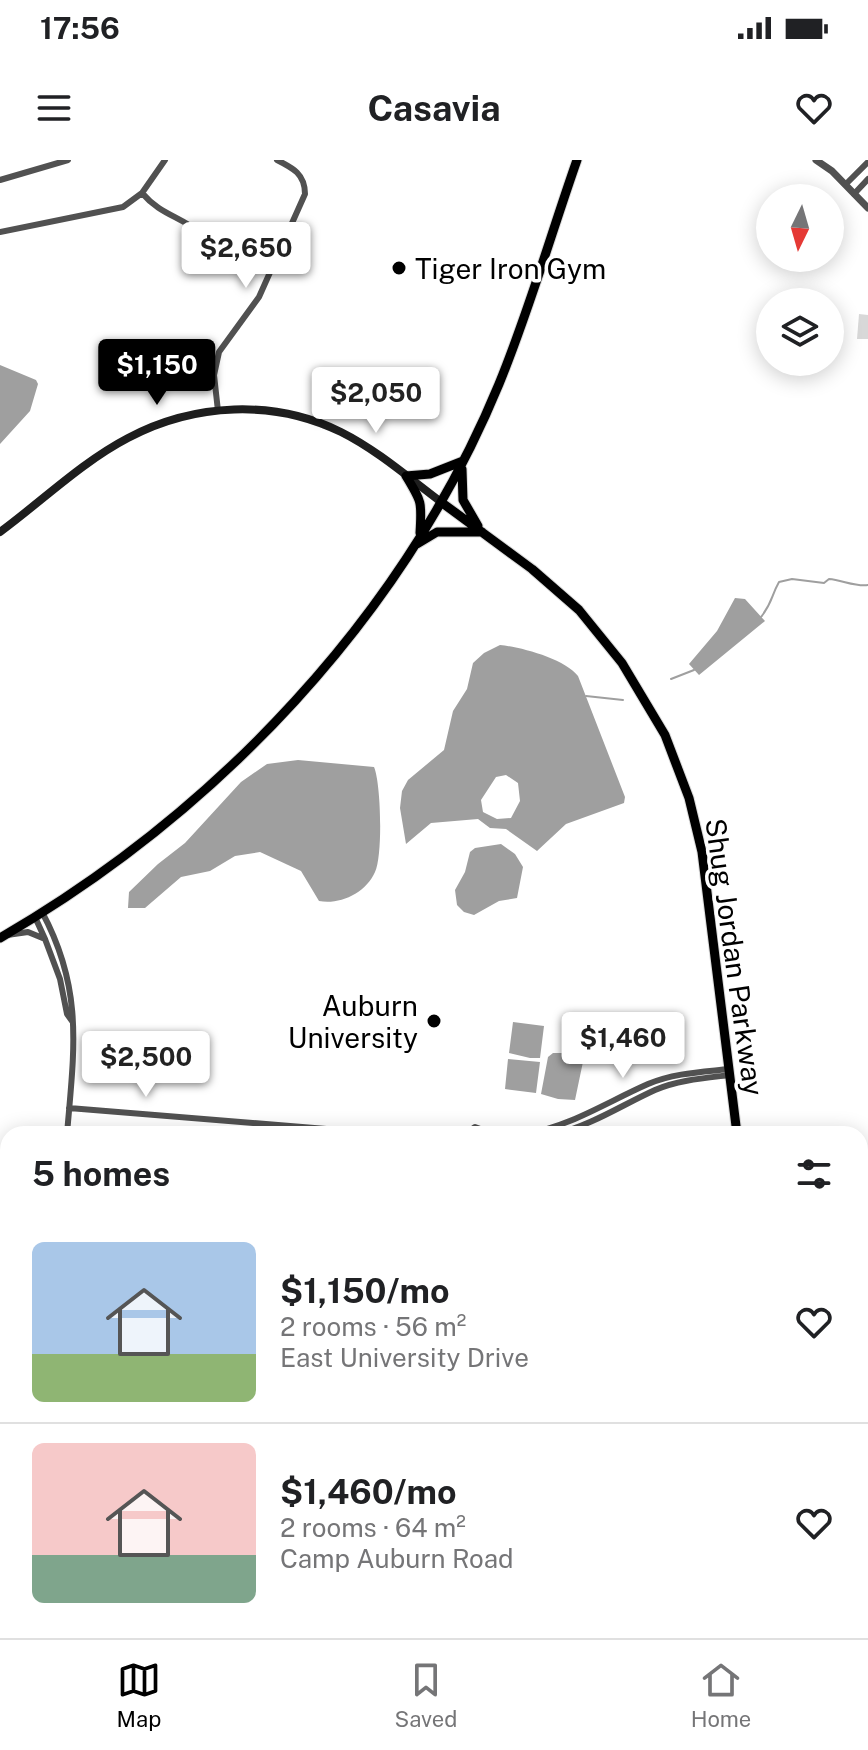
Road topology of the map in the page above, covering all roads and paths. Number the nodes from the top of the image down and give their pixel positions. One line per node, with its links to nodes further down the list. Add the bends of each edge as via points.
1 (68, 160): 8 (street)
2 (165, 160): 10 (street)
3 (277, 160): 15 (street, via 299,172 305,194 259,297 219,352 214,375)
4 (577, 160): 16 (main road, via 511,354)
5 (816, 160): 9 (street)
6 (868, 162): 9 (street)
7 (868, 179): 11 (street)
8 (0, 180)
9 (846, 184): 11 (street)
10 (142, 193): 13 (street, via 113,211); 14 (street, via 157,209 200,231)
11 (854, 194): 12 (street)
12 (868, 208)
13 (0, 232)
14 (214, 257)
15 (218, 411): 17 (main road, via 244,409 304,418 345,435); 19 (main road, via 164,422 127,438)
16 (463, 461): 17 (main road, via 430,474); 18 (main road); 20 (main road, via 463,500)
17 (406, 476): 18 (main road); 21 (main road, via 423,510)
18 (441, 502): 20 (main road, Shug Jordan Parkway); 21 (main road)
19 (0, 532)
20 (482, 532): 21 (main road, via 437,532); 26 (main road, Shug Jordan Parkway, via 548,582 593,625 638,686 665,735 698,831)
21 (417, 541): 22 (main road, via 359,625 245,752 156,832)
22 (38, 914): 23 (main road); 24 (street); 25 (street, via 62,956)
23 (2, 937): 24 (street, via 28,932)
24 (45, 939): 25 (street)
25 (72, 1021): 27 (street)
26 (729, 1072): 30 (street, via 663,1079); 31 (street, via 658,1089); 32 (main road, Shug Jordan Parkway)
27 (69, 1108): 28 (street); 29 (street)
28 (68, 1126)
29 (289, 1126)
30 (553, 1126)
31 (582, 1126)
32 (736, 1126)

